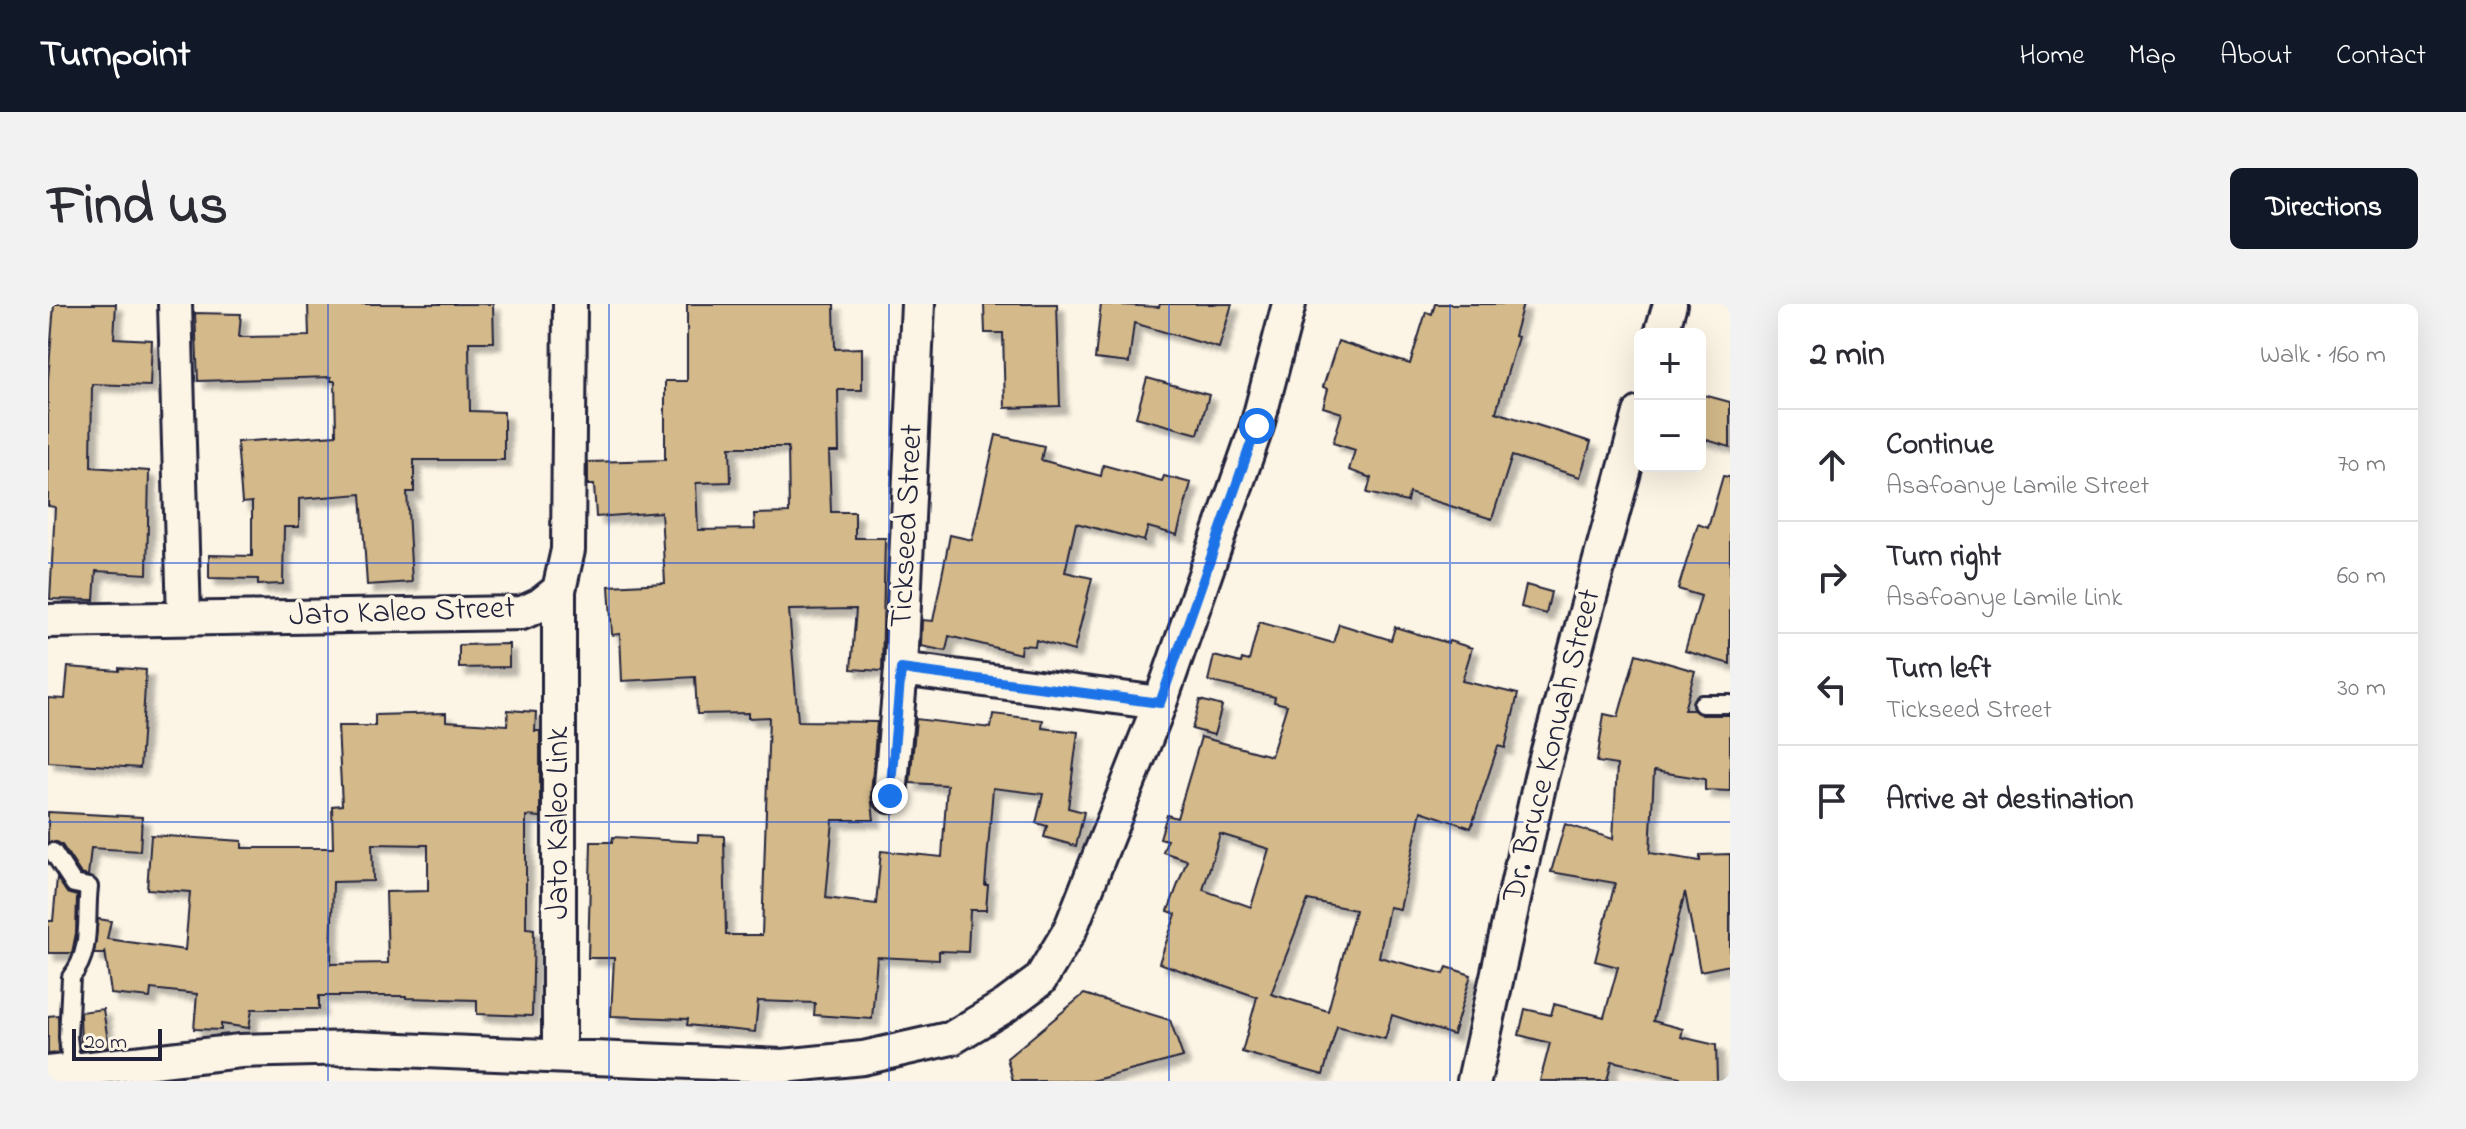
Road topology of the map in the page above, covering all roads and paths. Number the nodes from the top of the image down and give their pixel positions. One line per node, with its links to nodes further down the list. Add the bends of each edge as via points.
1 (175, 304): 9 (street)
2 (570, 304): 8 (street, Jato Kaleo Street, via 568,550)
3 (918, 304): 11 (street, Tickseed Street)
4 (1289, 304): 12 (street, via 1257,426)
5 (1670, 304): 6 (street)
6 (1663, 328)
7 (1634, 435): 20 (street, Dr. Bruce Konuah Street, via 1541,777)
8 (559, 590): 9 (street, Jato Kaleo Street, via 522,613); 17 (street, Jato Kaleo Link)
9 (184, 618): 10 (street, Jato Kaleo Street)
10 (48, 621)
11 (901, 669): 12 (street); 15 (street, Tickseed Street)
12 (1160, 703): 17 (street, via 1070,930 1040,980 952,1038 863,1058 783,1066)
13 (1702, 704): 14 (lane)
14 (1730, 704)
15 (890, 796)
16 (53, 852): 18 (lane, via 74,884 89,887 89,937 71,977)
17 (559, 1056): 19 (street, via 354,1048 240,1051)
18 (60, 1072): 19 (street)
19 (124, 1072)
20 (1474, 1081)

